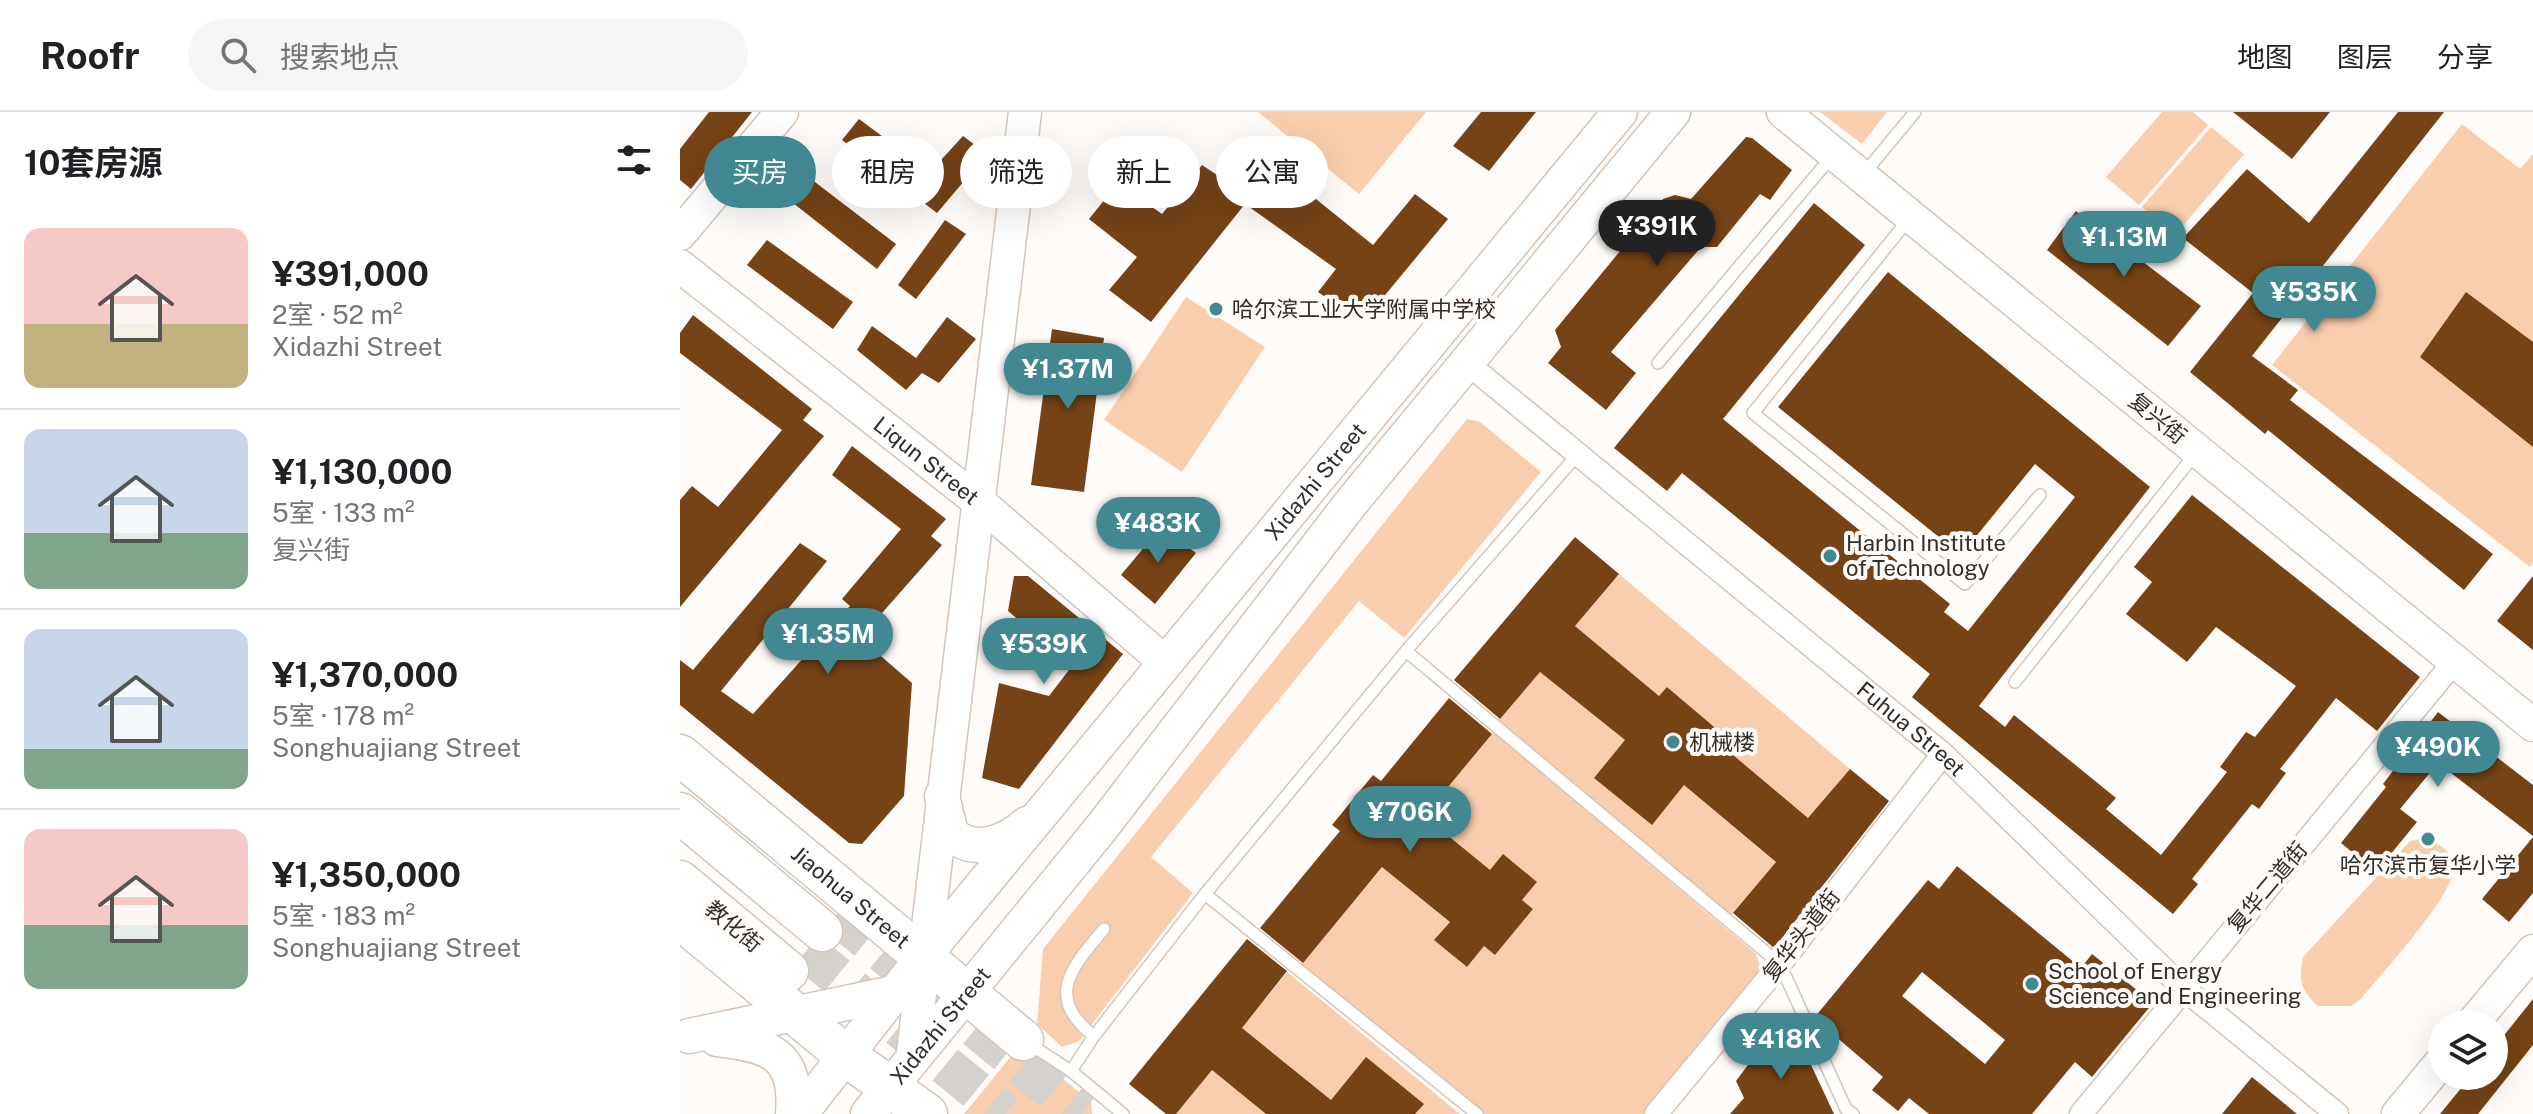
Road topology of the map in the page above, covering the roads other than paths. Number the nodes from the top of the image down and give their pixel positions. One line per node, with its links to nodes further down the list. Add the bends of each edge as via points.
1 (782, 112): 10 (street)
2 (1025, 112): 17 (street)
3 (1620, 112): 20 (main road, Xidazhi Street)
4 (1673, 112): 13 (main road, Xidazhi Street)
5 (1783, 112): 7 (street, 复兴街)
6 (1915, 112): 8 (lane)
7 (1834, 154): 8 (street, 复兴街); 12 (lane)
8 (1862, 176): 9 (street, 复兴街)
9 (1910, 216): 14 (street, 复兴街); 16 (lane, via 1753,413 1965,584)
10 (680, 234)
11 (680, 266): 17 (street, Liqun Street)
12 (1658, 363)
13 (1468, 364): 15 (street, Fuhua Street); 40 (main road, Xidazhi Street, via 1351,503)
14 (2198, 451): 19 (street, 复兴街); 21 (lane)
15 (1578, 454): 18 (lane); 23 (street, Fuhua Street)
16 (2040, 495)
17 (979, 502): 20 (street, Liqun Street); 26 (street)
18 (1406, 651): 31 (lane); 37 (lane)
19 (2455, 661): 22 (street, 复兴街); 38 (street, 复华二道街)
20 (1166, 663): 27 (main road, Xidazhi Street)
21 (2015, 682)
22 (2533, 725)
23 (1943, 754): 37 (street, 复华头道街); 38 (street, Fuhua Street)
24 (680, 755): 36 (highway, Jiaohua Street)
25 (680, 788): 34 (highway)
26 (942, 796): 27 (main road, via 951,833 958,840 982,844 1017,833); 36 (street)
27 (1054, 800): 36 (main road, Xidazhi Street)
28 (680, 813): 34 (highway, Jiaohua Street)
29 (680, 849): 34 (highway)
30 (680, 881): 34 (highway, 教化街)
31 (1205, 894): 43 (lane); 54 (lane)
32 (680, 919): 42 (highway)
33 (1104, 929): 43 (lane, via 1073,966 1066,992 1072,1015)
34 (813, 942)
35 (2533, 951): 41 (street)
36 (923, 957): 39 (main road, Xidazhi Street); 40 (highway, Jiaohua Street); 49 (street)
37 (1780, 964): 55 (street, 复华头道街); 56 (lane, via 1846,1109)
38 (2183, 988): 57 (street, 复华二道街); 58 (street, Fuhua Street)
39 (894, 993): 42 (main road); 46 (main road, Xidazhi Street)
40 (968, 994): 45 (highway, Jiaohua Street); 49 (main road, Xidazhi Street)
41 (2484, 1010)
42 (796, 1015): 44 (main road); 46 (highway)
43 (1094, 1036): 47 (lane)
44 (684, 1037): 50 (main road, via 754,1044 776,1054 794,1083)
45 (1023, 1040): 47 (lane)
46 (845, 1055): 49 (highway); 51 (main road, Xidazhi Street)
47 (1071, 1071): 53 (lane)
48 (2428, 1078): 59 (street)
49 (890, 1087): 52 (highway)
50 (793, 1114)
51 (800, 1114)
52 (927, 1114)
53 (1123, 1114)
54 (1477, 1114)
55 (1656, 1114)
56 (1853, 1114)
57 (2081, 1114)
58 (2337, 1114)
59 (2398, 1114)

